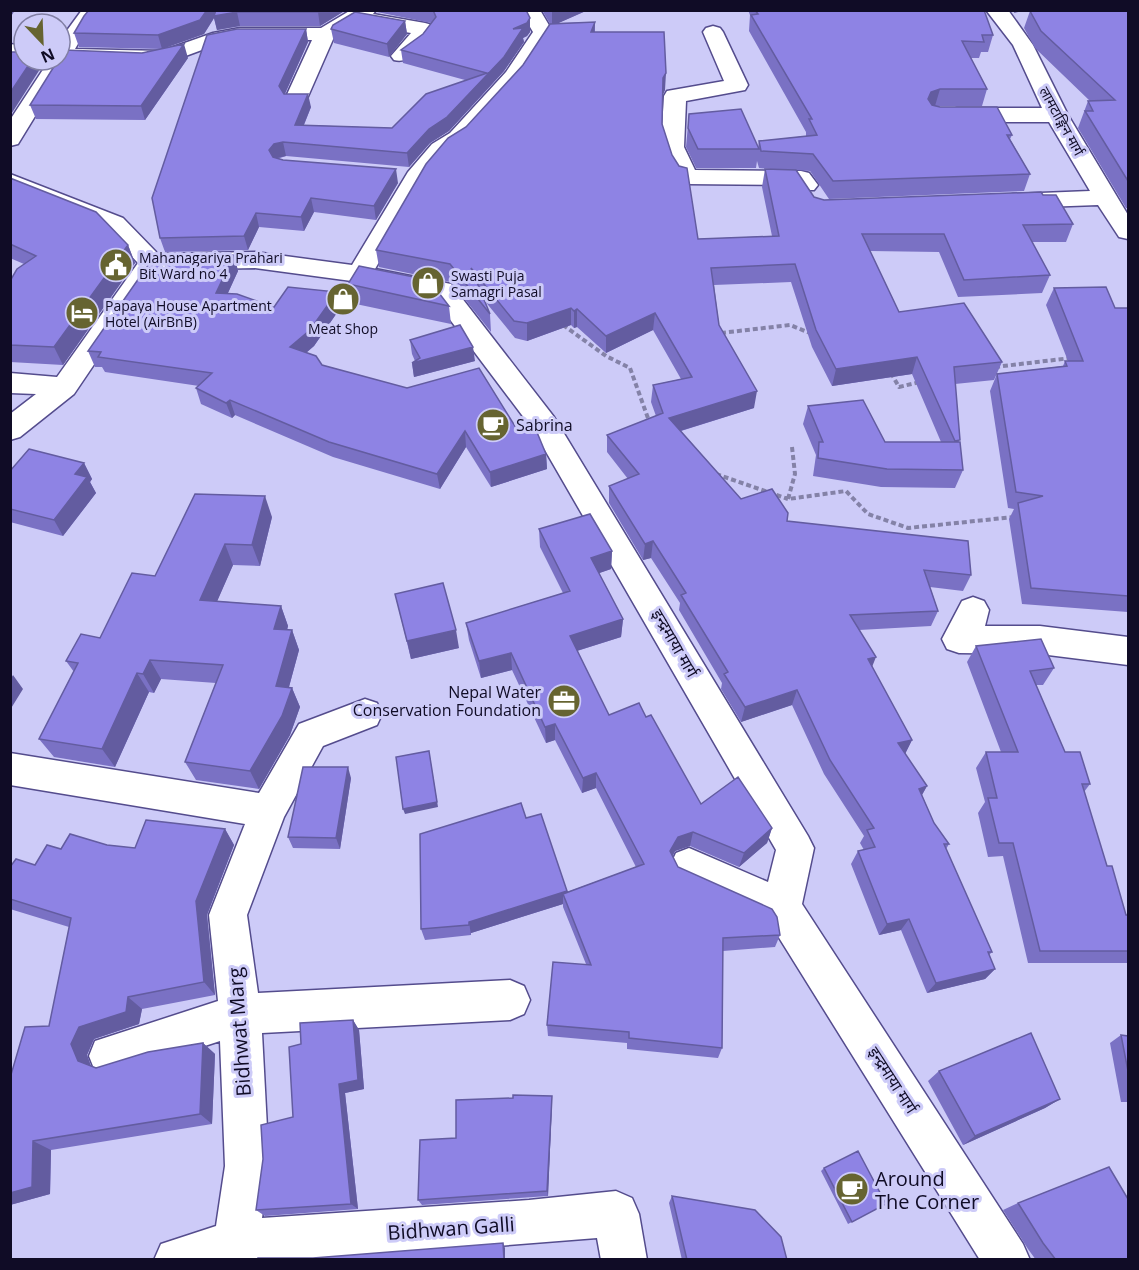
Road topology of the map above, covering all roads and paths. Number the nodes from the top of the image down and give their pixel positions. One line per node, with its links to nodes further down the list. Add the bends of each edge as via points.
1 (94, 10): 8 (street)
2 (530, 10): 21 (street, via 543,32 514,76 458,138 406,174)
3 (360, 14): 7 (street); 9 (street, via 425,29)
4 (1003, 17): 5 (street); 14 (street, लामटाङ्गिन मार्ग)
5 (1032, 19)
6 (713, 32): 17 (street, via 737,85 675,96 673,147 687,177 801,178)
7 (325, 34): 10 (street, via 240,34 146,59); 12 (street)
8 (72, 36)
9 (400, 56)
10 (72, 57)
11 (51, 72): 15 (street)
12 (295, 101)
13 (936, 115): 14 (street)
14 (1057, 115): 19 (street, लामटाङ्गिन मार्ग)
15 (11, 138)
16 (10, 181): 20 (street, via 114,224)
17 (816, 200)
18 (987, 202): 19 (street)
19 (1119, 215)
20 (152, 262): 21 (street, इन्द्रमाया मार्ग, via 255,260); 32 (street)
21 (359, 274): 26 (street, इन्द्रमाया मार्ग, via 442,290)
22 (562, 324): 33 (path, via 630,368)
23 (717, 334): 24 (path, via 790,325)
24 (815, 334)
25 (1080, 358): 28 (path)
26 (502, 365): 29 (street); 45 (street, इन्द्रमाया मार्ग, via 544,424 795,848)
27 (888, 368): 30 (path, via 898,387)
28 (991, 368)
29 (467, 375)
30 (922, 382)
31 (10, 383): 32 (street)
32 (64, 387): 34 (street)
33 (652, 428)
34 (10, 430)
35 (792, 447): 37 (path, via 795,474)
36 (712, 473): 37 (path)
37 (788, 499): 38 (path, via 846,491 868,514 908,528)
38 (1022, 516)
39 (973, 610): 40 (street, via 959,639 1040,639)
40 (1128, 651)
41 (365, 714): 43 (street, Bidhwat Marg, via 311,735)
42 (10, 769): 43 (street)
43 (268, 811): 47 (street, Bidhwat Marg, via 228,915)
44 (689, 866): 45 (street)
45 (782, 907): 52 (street, इन्द्रमाया मार्ग)
46 (510, 1000): 47 (street)
47 (240, 1014): 48 (street); 49 (street, Bidhwat Marg, via 247,1166)
48 (111, 1056)
49 (236, 1251): 50 (street); 51 (street, Bidhwan Galli, via 616,1214)
50 (177, 1260)
51 (624, 1260)
52 (1007, 1260)

